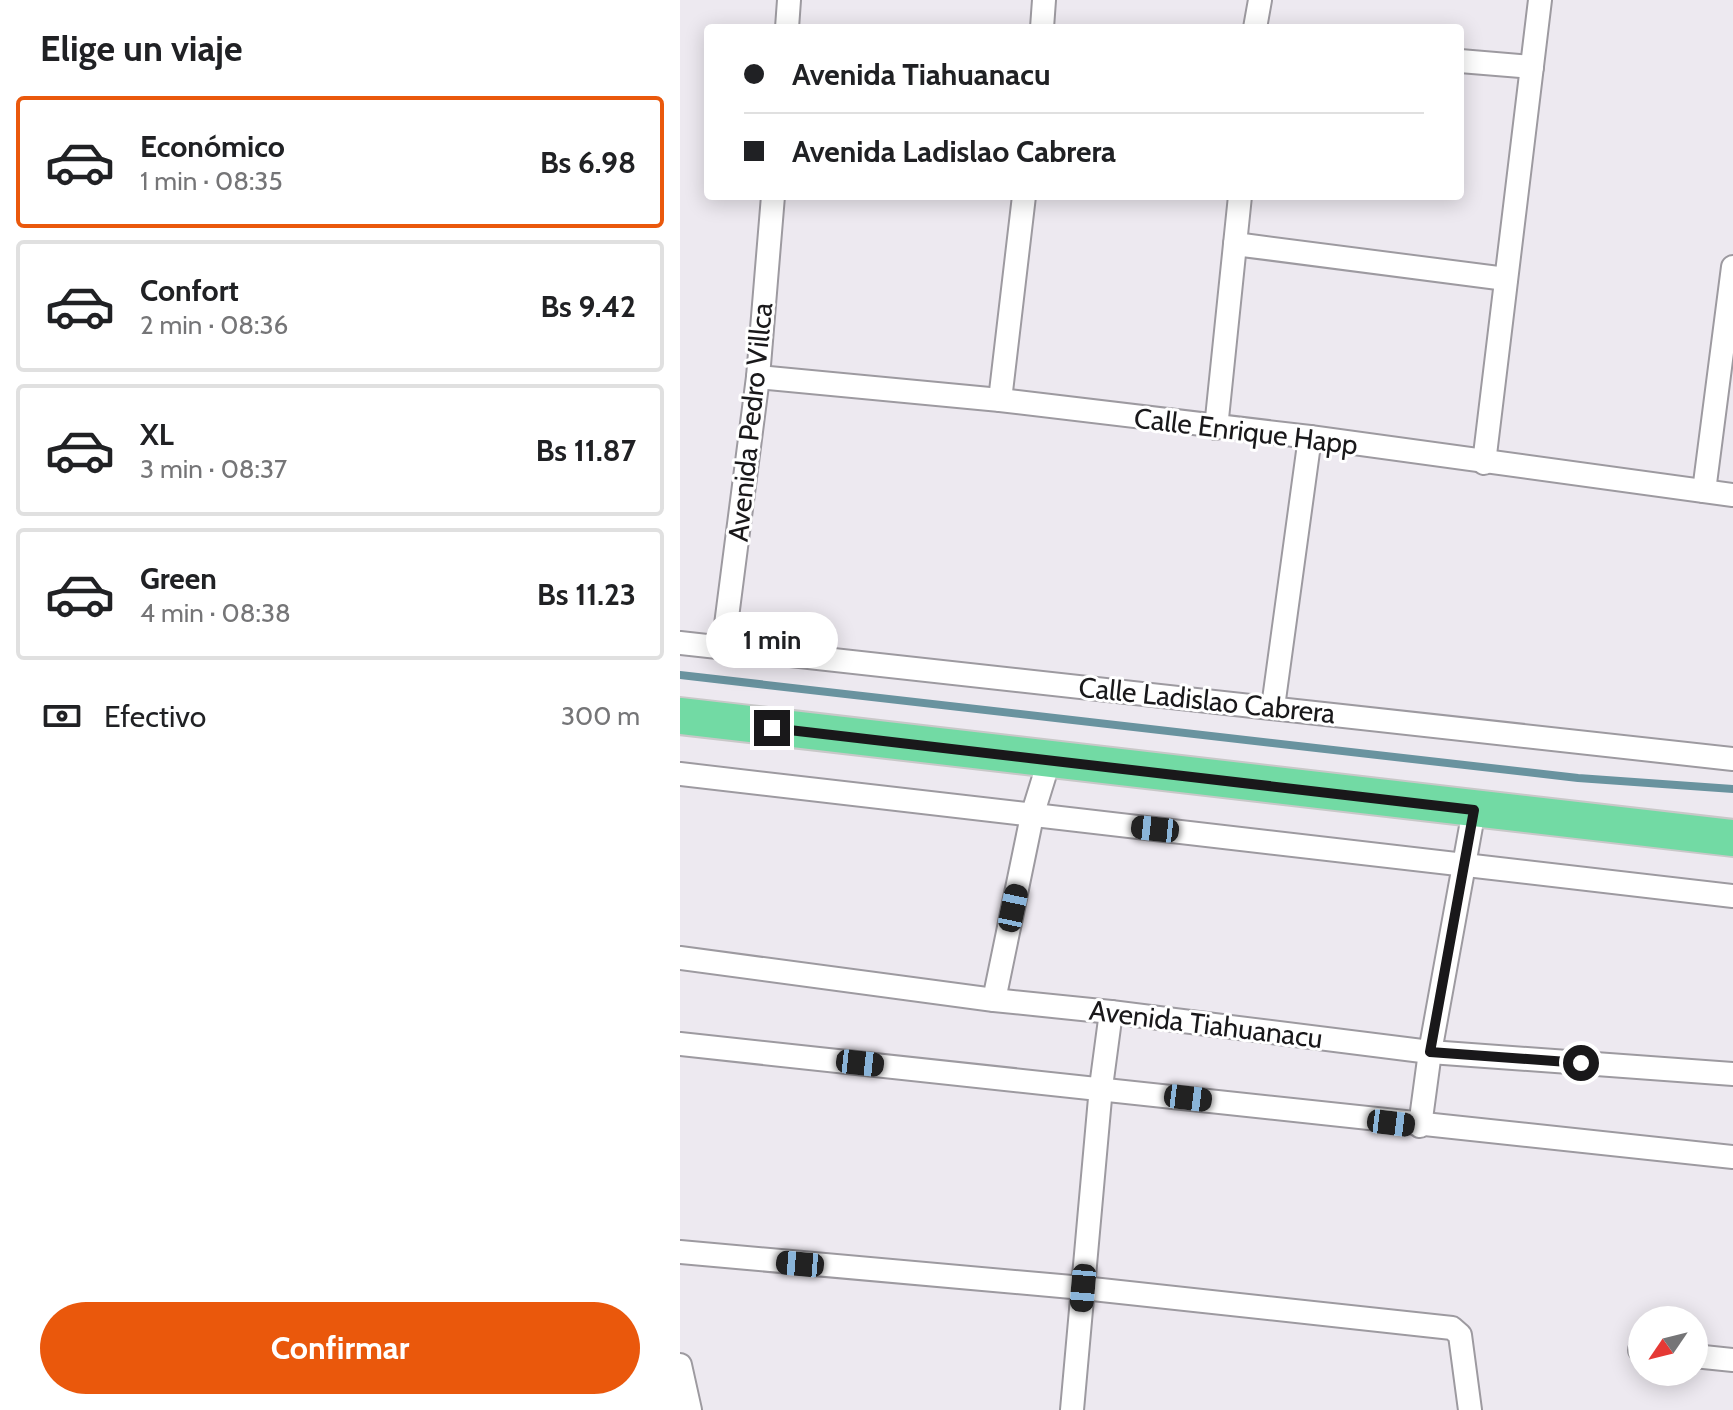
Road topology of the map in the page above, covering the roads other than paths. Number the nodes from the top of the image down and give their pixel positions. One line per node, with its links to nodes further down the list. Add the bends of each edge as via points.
1 (789, 0): 5 (street)
2 (1044, 0): 6 (street)
3 (1260, 0): 7 (street)
4 (1540, 0): 9 (street)
5 (787, 24)
6 (1042, 24)
7 (1256, 24)
8 (1464, 61): 9 (street)
9 (1532, 67): 15 (street)
10 (773, 200): 16 (street, Avenida Pedro Villca)
11 (1024, 200): 17 (street)
12 (1240, 200): 13 (street)
13 (1235, 244): 15 (street); 18 (street)
14 (1733, 267): 21 (street)
15 (1506, 279): 20 (street)
16 (758, 377): 17 (street, Calle Enrique Happ); 24 (street, Avenida Pedro Villca)
17 (1000, 400): 18 (street, Calle Enrique Happ)
18 (1216, 428): 19 (street, Calle Enrique Happ)
19 (1310, 437): 20 (street, Calle Enrique Happ); 25 (street)
20 (1484, 463): 21 (street, Calle Enrique Happ)
21 (1704, 491): 22 (street, Calle Enrique Happ)
22 (1733, 495)
23 (680, 643): 24 (street, Calle Ladislao Cabrera)
24 (723, 648): 25 (street, Calle Ladislao Cabrera)
25 (1273, 707): 27 (street, Calle Ladislao Cabrera)
26 (680, 716): 28 (highway)
27 (1733, 759)
28 (1049, 761): 30 (highway); 31 (street)
29 (680, 774): 31 (street)
30 (1474, 810): 32 (highway); 33 (street)
31 (1032, 816): 33 (street); 36 (street)
32 (1733, 838)
33 (1464, 863): 34 (street); 39 (street)
34 (1733, 896)
35 (680, 958): 36 (street, Avenida Tiahuanacu)
36 (994, 1000): 37 (street, Avenida Tiahuanacu)
37 (1111, 1012): 39 (street, Avenida Tiahuanacu); 41 (street)
38 (680, 1044): 41 (street)
39 (1430, 1052): 40 (street, Avenida Tiahuanacu); 42 (street)
40 (1733, 1074)
41 (1101, 1087): 42 (street); 45 (street)
42 (1420, 1126): 43 (street)
43 (1733, 1157)
44 (680, 1252): 45 (street)
45 (1083, 1288): 50 (street); 51 (street, via 1452,1328 1460,1335)
46 (1708, 1357): 47 (street)
47 (1733, 1360)
48 (680, 1365): 49 (street)
49 (690, 1410)
50 (1072, 1410)
51 (1470, 1410)

